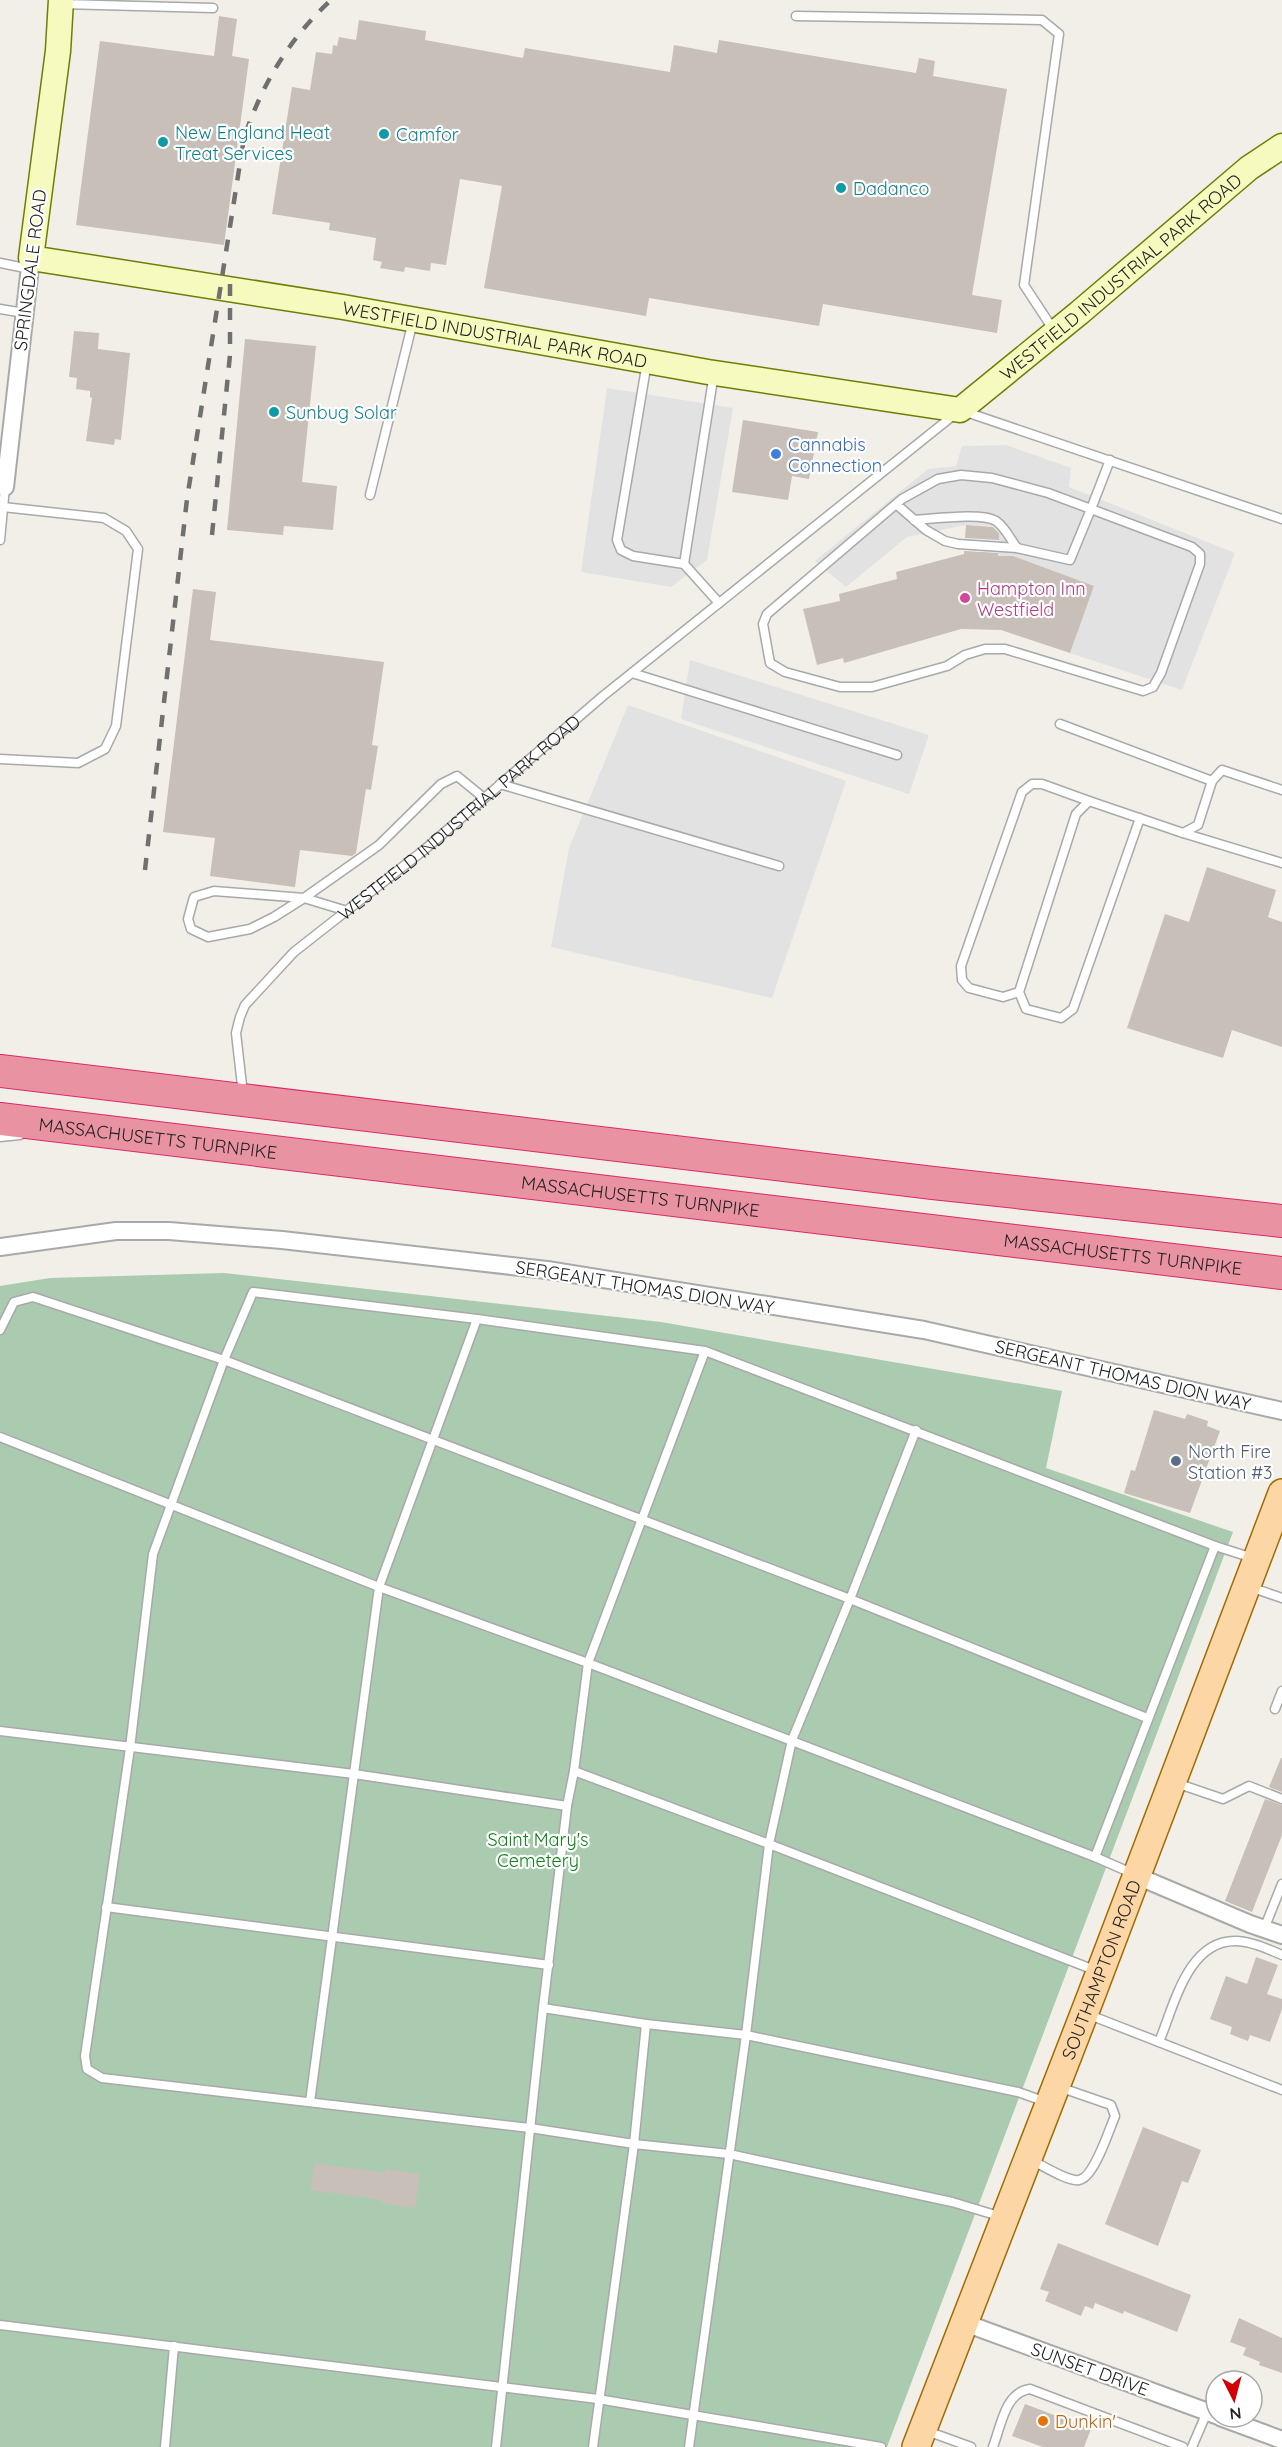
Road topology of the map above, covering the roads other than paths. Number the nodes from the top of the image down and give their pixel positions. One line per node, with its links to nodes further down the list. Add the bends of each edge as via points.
1 (61, 2): 2 (lane); 6 (street, SPRINGDALE ROAD)
2 (213, 8)
3 (796, 16): 10 (lane, via 1042,20 1059,34 1024,285)
4 (1282, 146): 10 (street, WESTFIELD INDUSTRIAL PARK ROAD, via 1249,168)
5 (0, 263): 6 (lane)
6 (31, 264): 8 (street, SPRINGDALE ROAD); 9 (street, WESTFIELD INDUSTRIAL PARK ROAD, via 343,307)
7 (0, 309): 8 (lane)
8 (24, 313): 15 (street, SPRINGDALE ROAD)
9 (414, 321): 11 (street, WESTFIELD INDUSTRIAL PARK ROAD); 16 (lane)
10 (1055, 332): 13 (street, WESTFIELD INDUSTRIAL PARK ROAD)
11 (647, 361): 12 (street, WESTFIELD INDUSTRIAL PARK ROAD); 24 (lane, via 617,540 621,550 633,556)
12 (714, 373): 13 (street, WESTFIELD INDUSTRIAL PARK ROAD); 24 (lane)
13 (960, 410): 14 (lane); 25 (lane, WESTFIELD INDUSTRIAL PARK ROAD)
14 (1110, 460): 19 (lane); 21 (lane)
15 (5, 487): 18 (lane, SPRINGDALE ROAD)
16 (370, 495)
17 (896, 504): 19 (lane, via 938,479 961,475 992,477); 19 (lane, via 767,614 763,624 770,663 784,672 840,687 872,687 947,666 964,655 1005,648 1143,691 1153,687 1200,564 1200,554 1192,547); 20 (lane)
18 (3, 507): 22 (lane, SPRINGDALE ROAD); 29 (lane, via 104,518 126,531 138,549 116,726 105,749 78,763)
19 (1091, 510): 23 (lane, via 1070,560)
20 (915, 519): 23 (lane, via 934,536 958,544); 23 (lane, via 994,520 1006,529)
21 (1282, 519)
22 (0, 540)
23 (1017, 548)
24 (684, 564): 25 (lane)
25 (719, 603): 26 (lane, WESTFIELD INDUSTRIAL PARK ROAD)
26 (632, 673): 28 (lane); 31 (lane, WESTFIELD INDUSTRIAL PARK ROAD)
27 (1060, 723): 30 (lane)
28 (897, 755)
29 (0, 759)
30 (1212, 781): 32 (lane, via 1222,770); 36 (lane, via 1198,825)
31 (500, 784): 33 (lane, WESTFIELD INDUSTRIAL PARK ROAD); 38 (lane)
32 (1282, 790)
33 (484, 798): 39 (lane, via 457,776 441,784 379,845); 40 (lane, WESTFIELD INDUSTRIAL PARK ROAD)
34 (1089, 801): 35 (lane); 41 (lane, via 1076,814); 41 (lane, via 1042,784 1032,784 1022,792 961,966 962,980 969,988 1003,997)
35 (1140, 818): 36 (lane); 41 (lane, via 1073,1009 1061,1018 1026,1009)
36 (1183, 833): 37 (lane)
37 (1282, 863)
38 (779, 866)
39 (304, 898): 39 (lane, via 250,929 208,937 191,929 188,919 194,897 214,891); 40 (lane)
40 (347, 911): 43 (lane, WESTFIELD INDUSTRIAL PARK ROAD, via 294,952 245,1005 236,1033)
41 (1019, 992)
42 (0, 1071): 43 (highway)
43 (243, 1101): 48 (highway)
44 (0, 1119): 45 (highway, MASSACHUSETTS TURNPIKE)
45 (80, 1129): 46 (lane); 47 (highway, MASSACHUSETTS TURNPIKE)
46 (0, 1137)
47 (850, 1221): 50 (highway, MASSACHUSETTS TURNPIKE); 51 (highway, via 1051,1262)
48 (1282, 1221)
49 (0, 1247): 56 (street, SERGEANT THOMAS DION WAY, via 116,1231 169,1231 547,1270 924,1330)
50 (1282, 1273)
51 (1282, 1294)
52 (477, 1319): 54 (lane); 55 (lane, via 253,1292); 59 (lane)
53 (0, 1330): 55 (lane, via 14,1302 33,1297)
54 (705, 1351): 57 (lane); 62 (lane)
55 (224, 1360): 59 (lane); 61 (lane)
56 (1282, 1411)
57 (916, 1430): 63 (lane); 68 (lane)
58 (0, 1437): 61 (lane)
59 (432, 1440): 62 (lane); 66 (lane)
60 (1282, 1493): 64 (main road, SOUTHAMPTON ROAD)
61 (170, 1504): 66 (lane); 75 (lane, via 153,1554)
62 (643, 1521): 68 (lane); 69 (lane)
63 (1215, 1546): 64 (lane); 72 (lane)
64 (1257, 1559): 65 (main road, SOUTHAMPTON ROAD)
65 (1247, 1586): 67 (lane); 78 (main road, SOUTHAMPTON ROAD)
66 (379, 1587): 69 (lane); 77 (lane)
67 (1282, 1598)
68 (850, 1599): 72 (lane); 74 (lane)
69 (588, 1663): 74 (lane); 76 (lane)
70 (1282, 1691): 71 (lane)
71 (1275, 1708)
72 (1147, 1718): 82 (lane)
73 (0, 1731): 75 (lane)
74 (792, 1740): 81 (lane); 82 (lane)
75 (130, 1748): 77 (lane); 85 (lane)
76 (574, 1771): 80 (lane); 81 (lane)
77 (354, 1774): 80 (lane); 88 (lane)
78 (1172, 1782): 79 (lane, via 1223,1799 1249,1786); 83 (main road, SOUTHAMPTON ROAD)
79 (1282, 1799)
80 (567, 1806): 90 (lane)
81 (769, 1844): 91 (lane); 95 (lane)
82 (1095, 1857): 83 (lane)
83 (1137, 1876): 86 (street); 91 (main road, SOUTHAMPTON ROAD)
84 (1282, 1884): 86 (lane)
85 (106, 1906): 88 (lane); 99 (lane, via 85,2056 87,2069 102,2079)
86 (1264, 1929): 87 (street)
87 (1282, 1935)
88 (333, 1938): 90 (lane); 99 (lane)
89 (1282, 1955): 96 (lane, via 1237,1941 1217,1944 1189,1970)
90 (549, 1965): 92 (lane)
91 (1100, 1972): 93 (main road, SOUTHAMPTON ROAD)
92 (543, 2008): 94 (lane); 100 (lane)
93 (1084, 2013): 96 (lane); 98 (main road, SOUTHAMPTON ROAD)
94 (646, 2024): 95 (lane); 101 (lane)
95 (746, 2035): 98 (lane, via 1018,2092); 102 (lane)
96 (1159, 2042): 97 (lane)
97 (1282, 2091)
98 (1053, 2095): 103 (main road, SOUTHAMPTON ROAD); 103 (lane, via 1111,2105 1115,2116 1087,2176 1078,2181)
99 (310, 2102): 100 (lane)
100 (530, 2128): 101 (lane); 108 (lane)
101 (634, 2144): 102 (lane); 109 (lane)
102 (729, 2154): 104 (lane, via 952,2202); 111 (lane)
103 (1028, 2158): 104 (main road, SOUTHAMPTON ROAD)
104 (1005, 2218): 105 (main road, SOUTHAMPTON ROAD)
105 (965, 2323): 110 (street, SUNSET DRIVE); 114 (main road, SOUTHAMPTON ROAD)
106 (0, 2325): 107 (lane)
107 (174, 2346): 108 (lane); 116 (lane)
108 (502, 2386): 109 (lane); 117 (lane)
109 (598, 2399): 111 (lane); 118 (lane)
110 (1204, 2411)
111 (694, 2415): 119 (lane); 120 (lane)
112 (1205, 2429): 124 (lane)
113 (1253, 2429): 115 (street, SUNSET DRIVE)
114 (920, 2438): 121 (lane)
115 (1282, 2440)
116 (165, 2447)
117 (496, 2447)
118 (593, 2447)
119 (689, 2447)
120 (881, 2447)
121 (971, 2447)
122 (993, 2447): 123 (lane, via 1010,2400 1030,2388)
123 (1183, 2447)
124 (1192, 2447)

